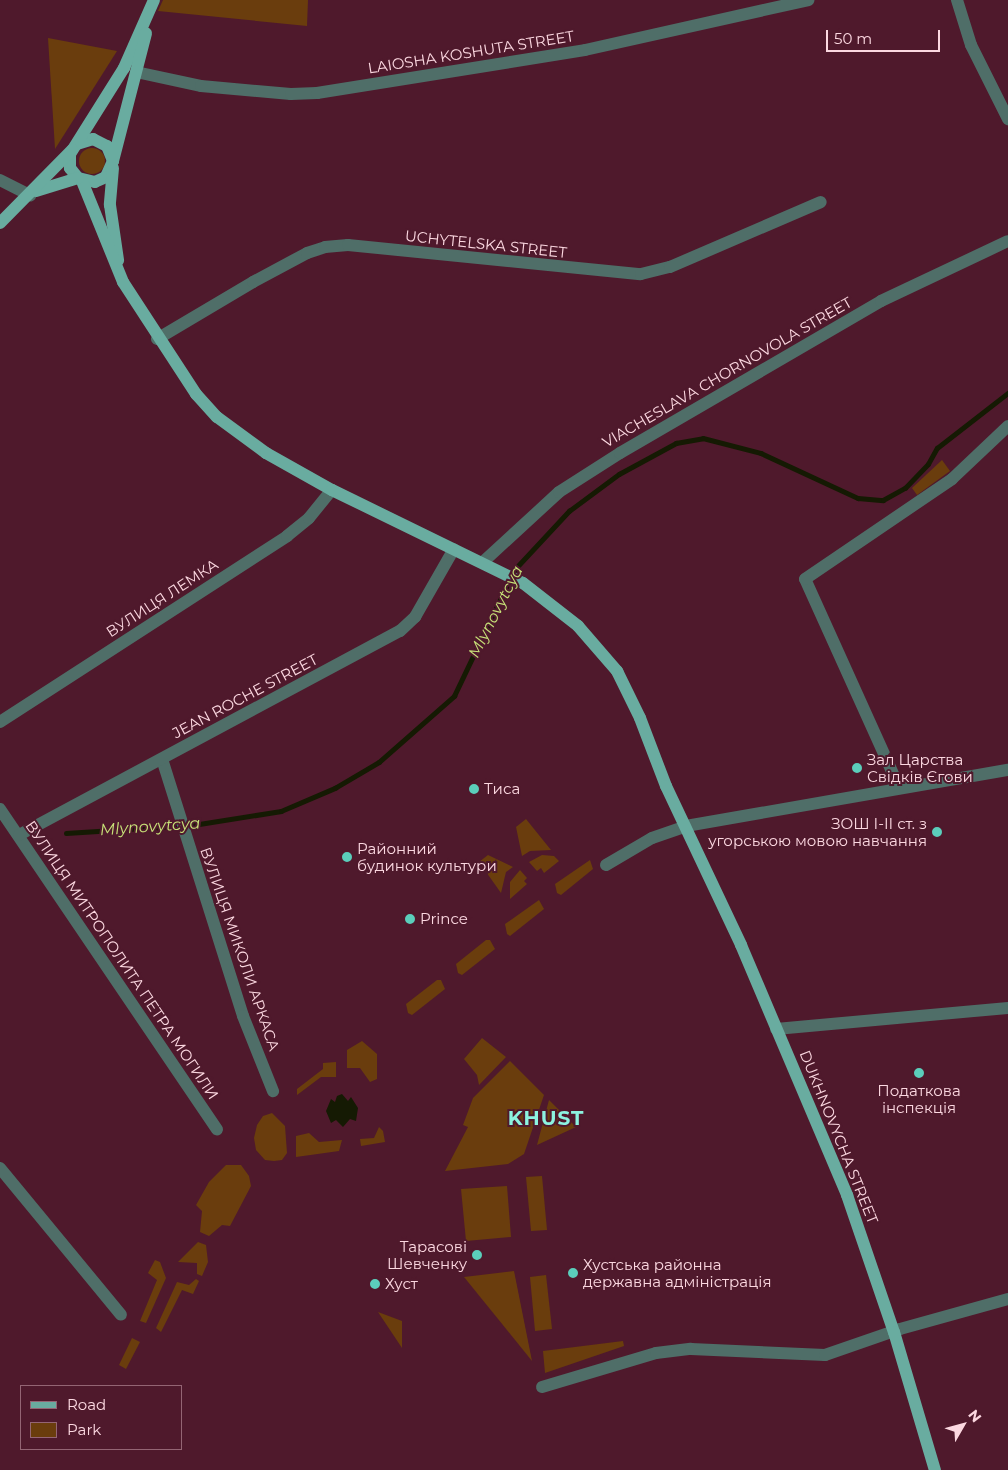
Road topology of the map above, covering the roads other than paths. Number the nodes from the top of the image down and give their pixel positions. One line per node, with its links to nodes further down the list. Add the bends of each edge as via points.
1 (808, 0): 4 (street, LAIOSHA KOSHUTA STREET, via 585,50 318,93 291,94 201,86)
2 (958, 0): 5 (street, via 971,45)
3 (152, 4): 4 (main road); 6 (main road, via 124,68)
4 (136, 72): 7 (main road)
5 (1008, 119)
6 (75, 146): 7 (main road, via 87,139 98,140 108,146); 9 (main road, via 69,161); 10 (main road)
7 (113, 164): 9 (main road, via 101,180); 14 (main road, via 110,205)
8 (0, 180): 10 (street)
9 (80, 180): 10 (main road); 14 (main road)
10 (30, 194): 12 (main road)
11 (821, 202): 15 (street, UCHYTELSKA STREET, via 670,267 641,274 348,245 325,247 253,282)
12 (0, 223)
13 (1008, 241): 19 (street, VIACHESLAVA CHORNOVOLA STREET, via 881,301 620,453 559,492)
14 (123, 282): 15 (main road, DUKHNOVYCHA STREET)
15 (157, 339): 17 (main road, DUKHNOVYCHA STREET, via 196,394 217,417 266,453)
16 (1008, 426): 23 (street, via 952,479 805,579)
17 (332, 490): 18 (main road, DUKHNOVYCHA STREET); 20 (street, ВУЛИЦЯ ЛЕМКА, via 287,536)
18 (454, 549): 19 (main road, DUKHNOVYCHA STREET); 21 (street, JEAN ROCHE STREET, via 415,617 400,631)
19 (483, 562): 25 (main road, DUKHNOVYCHA STREET, via 523,583 578,626 617,672 629,692 660,774)
20 (0, 722)
21 (162, 759): 26 (street, JEAN ROCHE STREET); 30 (street, ВУЛИЦЯ МИКОЛИ АРКАСА, via 242,1016)
22 (1008, 770): 23 (street)
23 (899, 787): 25 (street)
24 (0, 809): 26 (street, ВУЛИЦЯ МИТРОПОЛИТА ПЕТРА МОГИЛИ)
25 (686, 826): 27 (street, via 652,838); 29 (main road, DUKHNOVYCHA STREET)
26 (19, 835): 31 (street, ВУЛИЦЯ МИТРОПОЛИТА ПЕТРА МОГИЛИ)
27 (606, 865)
28 (1008, 1008): 29 (street)
29 (776, 1029): 35 (main road, DUKHNOVYCHA STREET, via 852,1209)
30 (274, 1091)
31 (217, 1130)
32 (0, 1168): 34 (street)
33 (1008, 1299): 35 (street)
34 (121, 1314)
35 (894, 1332): 36 (street, via 825,1355 691,1349 656,1353); 37 (main road, DUKHNOVYCHA STREET)
36 (542, 1387)
37 (935, 1470)

